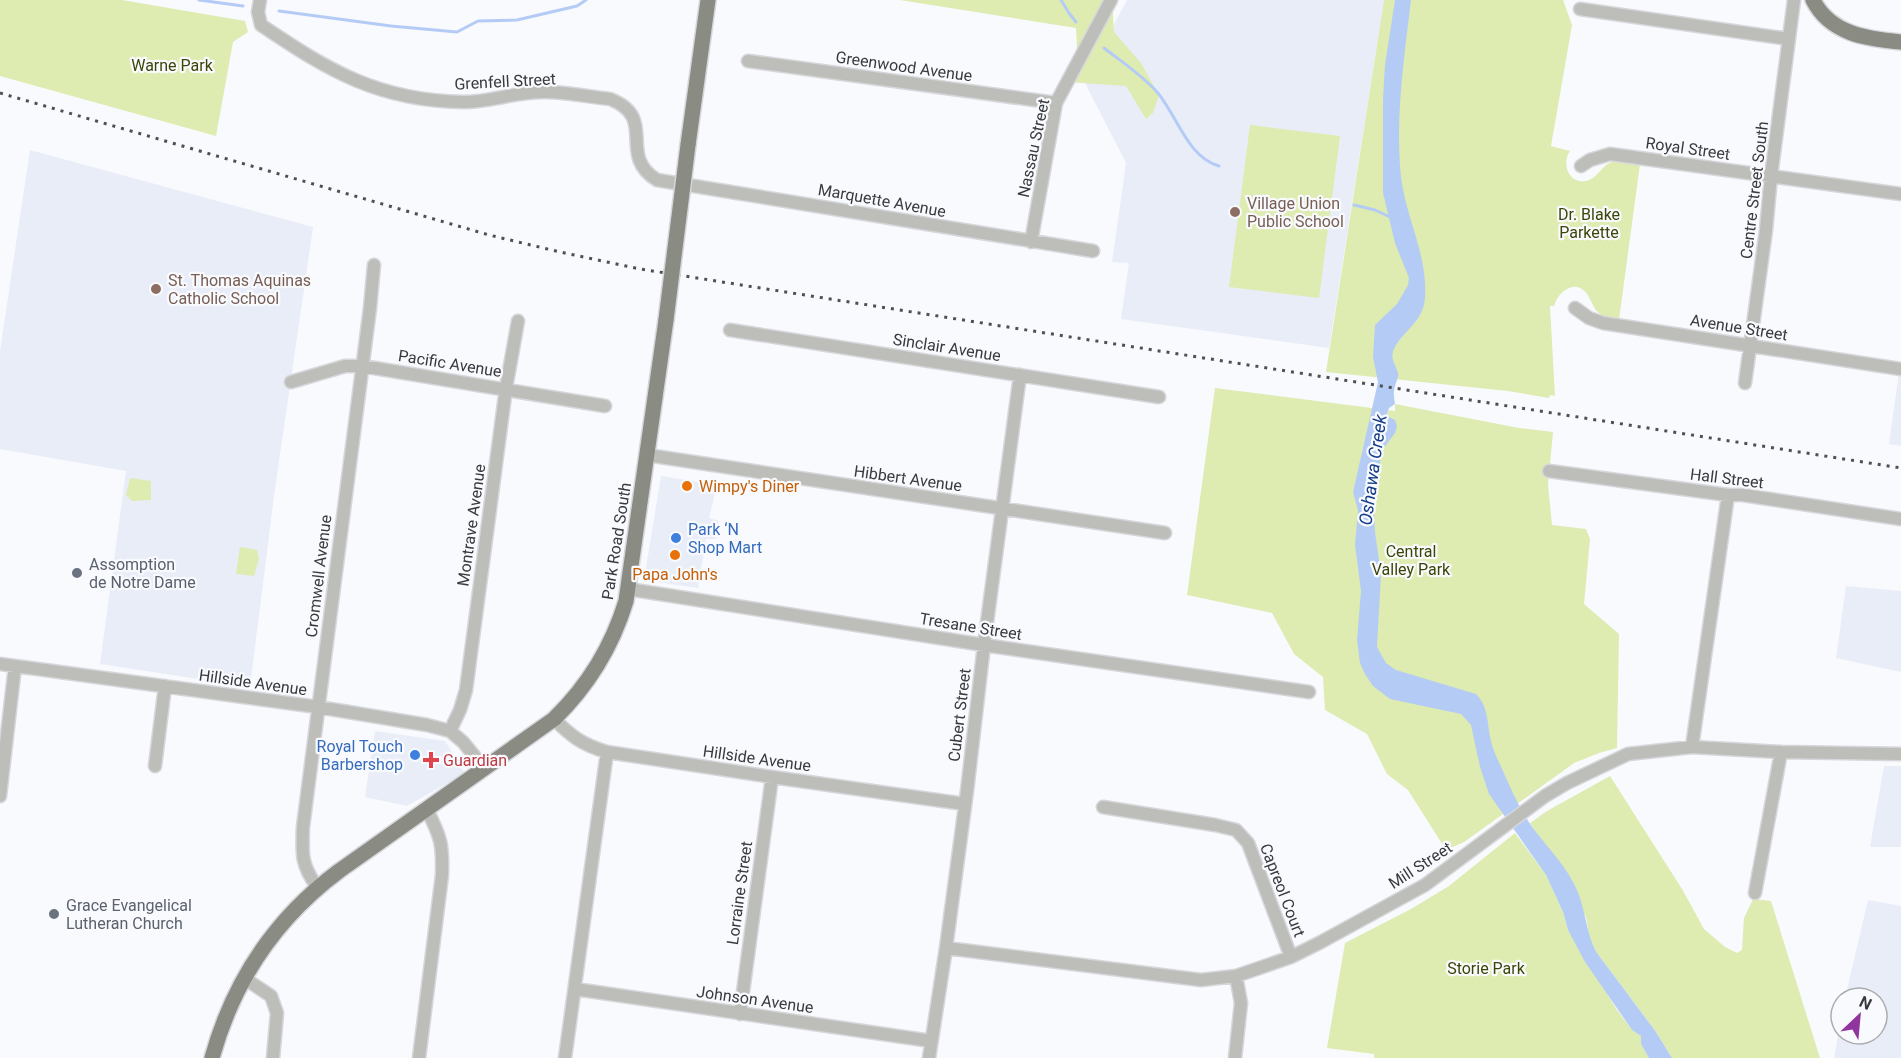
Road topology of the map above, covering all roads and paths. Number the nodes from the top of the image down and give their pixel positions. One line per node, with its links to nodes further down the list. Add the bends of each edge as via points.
1 (260, 0): 13 (street, Grenfell Street, via 261,25 326,67 395,95 465,102 545,92 617,102 629,111 637,125 636,148 641,166 648,175)
2 (708, 0): 30 (main road, Park Road South, bridge)
3 (1111, 0): 10 (street, Nassau Street)
4 (1794, 0): 7 (street, Centre Street South)
5 (1813, 0): 8 (main road, via 1822,15 1844,31)
6 (1580, 9): 7 (street)
7 (1790, 39): 12 (street, Centre Street South)
8 (1901, 42)
9 (748, 61): 10 (street, Greenwood Avenue)
10 (1056, 104): 15 (street, Nassau Street)
11 (1581, 166): 12 (street, Royal Street, via 1610,154)
12 (1771, 176): 14 (street, Royal Street); 21 (street, Centre Street South)
13 (665, 183): 15 (street, Marquette Avenue)
14 (1901, 194)
15 (1031, 242): 16 (street, Marquette Avenue)
16 (1093, 251)
17 (374, 265): 22 (street, Cromwell Avenue)
18 (1575, 308): 21 (street, Avenue Street, via 1603,323)
19 (518, 321): 27 (street, Montrave Avenue)
20 (730, 330): 24 (street, Sinclair Avenue)
21 (1751, 346): 23 (street, Avenue Street); 26 (street, Centre Street South)
22 (362, 366): 25 (street, Pacific Avenue, via 345,366); 27 (street, Pacific Avenue); 42 (street, Cromwell Avenue)
23 (1901, 369)
24 (1020, 375): 28 (street, Sinclair Avenue); 33 (street, Cubert Street)
25 (291, 382)
26 (1745, 383)
27 (506, 388): 29 (street, Pacific Avenue); 44 (street, Montrave Avenue, via 466,690)
28 (1159, 397)
29 (605, 406)
30 (647, 455): 33 (street, Hibbert Avenue); 36 (main road, Park Road South)
31 (1549, 471): 32 (street, Hall Street)
32 (1728, 495): 34 (street, Hall Street); 45 (street)
33 (1002, 508): 35 (street, Hibbert Avenue); 37 (street, Cubert Street)
34 (1901, 519)
35 (1165, 533)
36 (628, 589): 37 (street, Tresane Street); 43 (main road, Park Road South, via 620,621 604,656 580,692)
37 (984, 645): 41 (street, Tresane Street); 53 (street, Cubert Street)
38 (0, 664): 39 (street, Hillside Avenue)
39 (15, 666): 40 (street, Hillside Avenue); 52 (street)
40 (165, 686): 42 (street, Hillside Avenue); 49 (street)
41 (1309, 692)
42 (318, 707): 44 (street, Hillside Avenue); 56 (street, Cromwell Avenue, via 302,856)
43 (554, 719): 46 (street, Hillside Avenue, via 578,741); 50 (main road, Park Road South)
44 (450, 731): 50 (street)
45 (1692, 747): 47 (street, Mill Street); 59 (street, Mill Street, via 1628,754 1567,783 1425,885)
46 (607, 752): 51 (street, Hillside Avenue); 62 (street)
47 (1781, 752): 48 (street, Mill Street); 57 (street)
48 (1901, 754)
49 (155, 766)
50 (485, 769): 55 (main road, Park Road South)
51 (772, 777): 53 (street, Hillside Avenue); 63 (street, Lorraine Street)
52 (0, 796)
53 (965, 804): 58 (street, Cubert Street)
54 (1103, 807): 59 (street, Capreol Court, via 1236,830 1248,843)
55 (427, 810): 56 (main road, Park Road South); 67 (street, via 443,849)
56 (317, 887): 61 (main road, Park Road South, via 274,933)
57 (1755, 893)
58 (946, 948): 60 (street, Mill Street, via 1201,980); 64 (street, Cubert Street)
59 (1291, 957): 60 (street, Mill Street)
60 (1236, 976): 70 (street, via 1241,1003)
61 (244, 978): 65 (main road, Park Road South); 66 (street, via 271,996 277,1013)
62 (575, 989): 63 (street, Johnson Avenue); 68 (street)
63 (740, 1014): 64 (street, Johnson Avenue)
64 (931, 1041): 69 (street, Cubert Street)
65 (212, 1058)
66 (273, 1058)
67 (419, 1058)
68 (565, 1058)
69 (928, 1058)
70 (1235, 1058)

